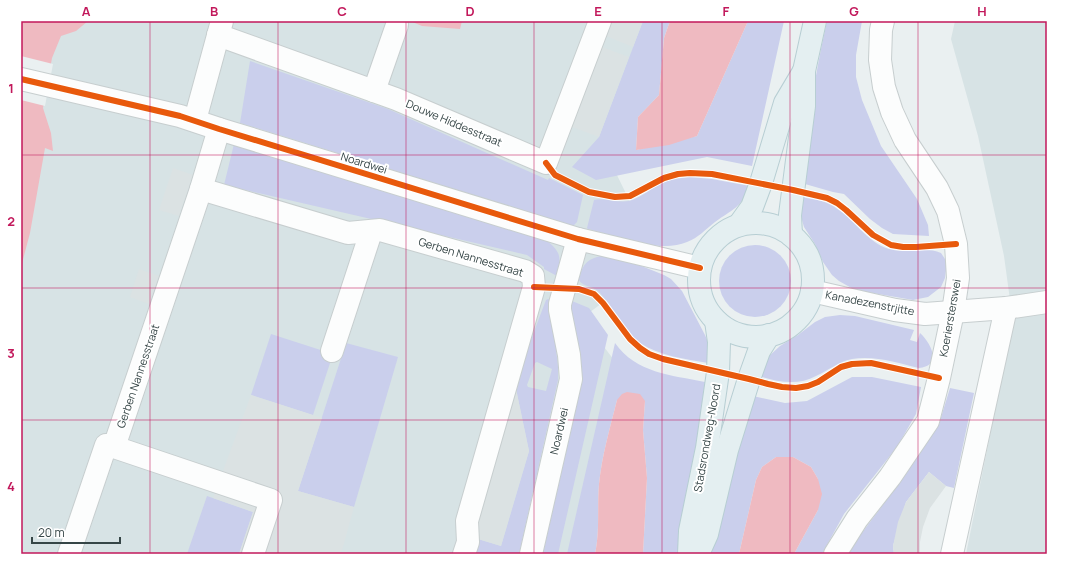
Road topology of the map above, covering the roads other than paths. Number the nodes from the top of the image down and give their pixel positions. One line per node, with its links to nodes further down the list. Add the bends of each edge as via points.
1 (600, 21): 8 (street, Douwe Hiddesstraat, via 546,163)
2 (815, 21): 6 (main road)
3 (883, 21): 20 (street, Koeriersterswei, via 880,60 884,87 892,112 905,140 937,188 948,211 956,244 958,278)
4 (398, 25): 8 (street)
5 (220, 28): 8 (street, Douwe Hiddesstraat); 9 (street, Douwe Hiddesstraat)
6 (804, 71): 12 (main road, via 785,103 752,207); 14 (main road, via 804,106 790,215)
7 (21, 79): 9 (street, Noardwei)
8 (374, 91)
9 (195, 120): 10 (street, Noardwei)
10 (219, 129): 11 (street, Gerben Nannesstraat); 15 (street, Noardwei)
11 (201, 189): 13 (street, Gerben Nannesstraat, via 348,233); 24 (street, Gerben Nannesstraat)
12 (739, 225): 14 (main road, via 767,224); 16 (main road, via 714,241 705,253)
13 (371, 232): 23 (street); 27 (street, Gerben Nannesstraat, via 388,232 525,271 533,276 534,287 467,521 468,542)
14 (792, 235): 17 (main road, via 807,255 811,266)
15 (578, 239): 16 (street, Noardwei); 28 (street, Noardwei, via 560,304 571,379)
16 (700, 268): 21 (main road, via 701,296)
17 (812, 291): 20 (street, Kanadezenstrjitte, via 895,310 925,314); 22 (main road, via 801,315 781,331)
18 (1047, 302): 19 (street, Kanadezenstrjitte)
19 (1006, 308): 20 (street, Kanadezenstrjitte); 32 (street)
20 (953, 312): 31 (street, Koeriersterswei, via 928,421 890,477 857,519)
21 (716, 321): 22 (main road, via 741,335); 29 (main road, Stadsrondweg-Noord, via 719,342 718,372 707,448 690,531)
22 (769, 335): 30 (main road, Stadsrondweg-Noord, via 759,351 749,379 727,450 707,534)
23 (332, 351)
24 (114, 447): 25 (street, via 106,445); 26 (street, via 271,500)
25 (69, 554)
26 (253, 554)
27 (464, 554)
28 (531, 554)
29 (689, 554)
30 (698, 554)
31 (835, 554)
32 (952, 554)

